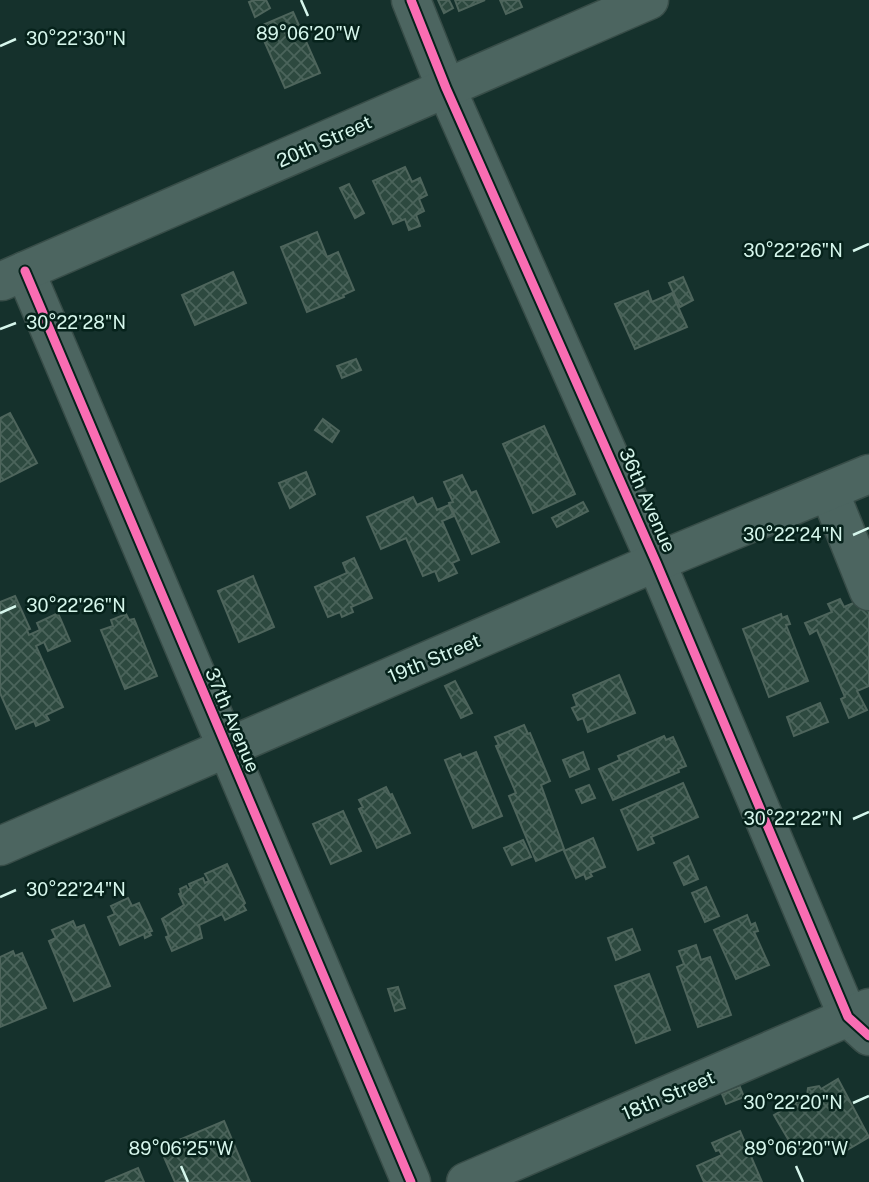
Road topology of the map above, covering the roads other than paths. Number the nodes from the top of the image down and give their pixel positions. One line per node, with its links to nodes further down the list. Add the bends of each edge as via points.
1 (411, 0): 3 (street, 36th Avenue)
2 (649, 0): 3 (street, 20th Street)
3 (446, 88): 4 (street, 20th Street); 7 (street, 36th Avenue)
4 (12, 276): 9 (street, 37th Avenue)
5 (869, 474): 6 (street, 19th Street)
6 (828, 491): 7 (street, 19th Street); 8 (street)
7 (656, 562): 9 (street, 19th Street); 11 (street, 36th Avenue)
8 (869, 591)
9 (226, 749): 10 (street, 19th Street); 12 (street, 37th Avenue)
10 (0, 846)
11 (862, 1020): 13 (street, 18th Street)
12 (411, 1182)
13 (466, 1182)

